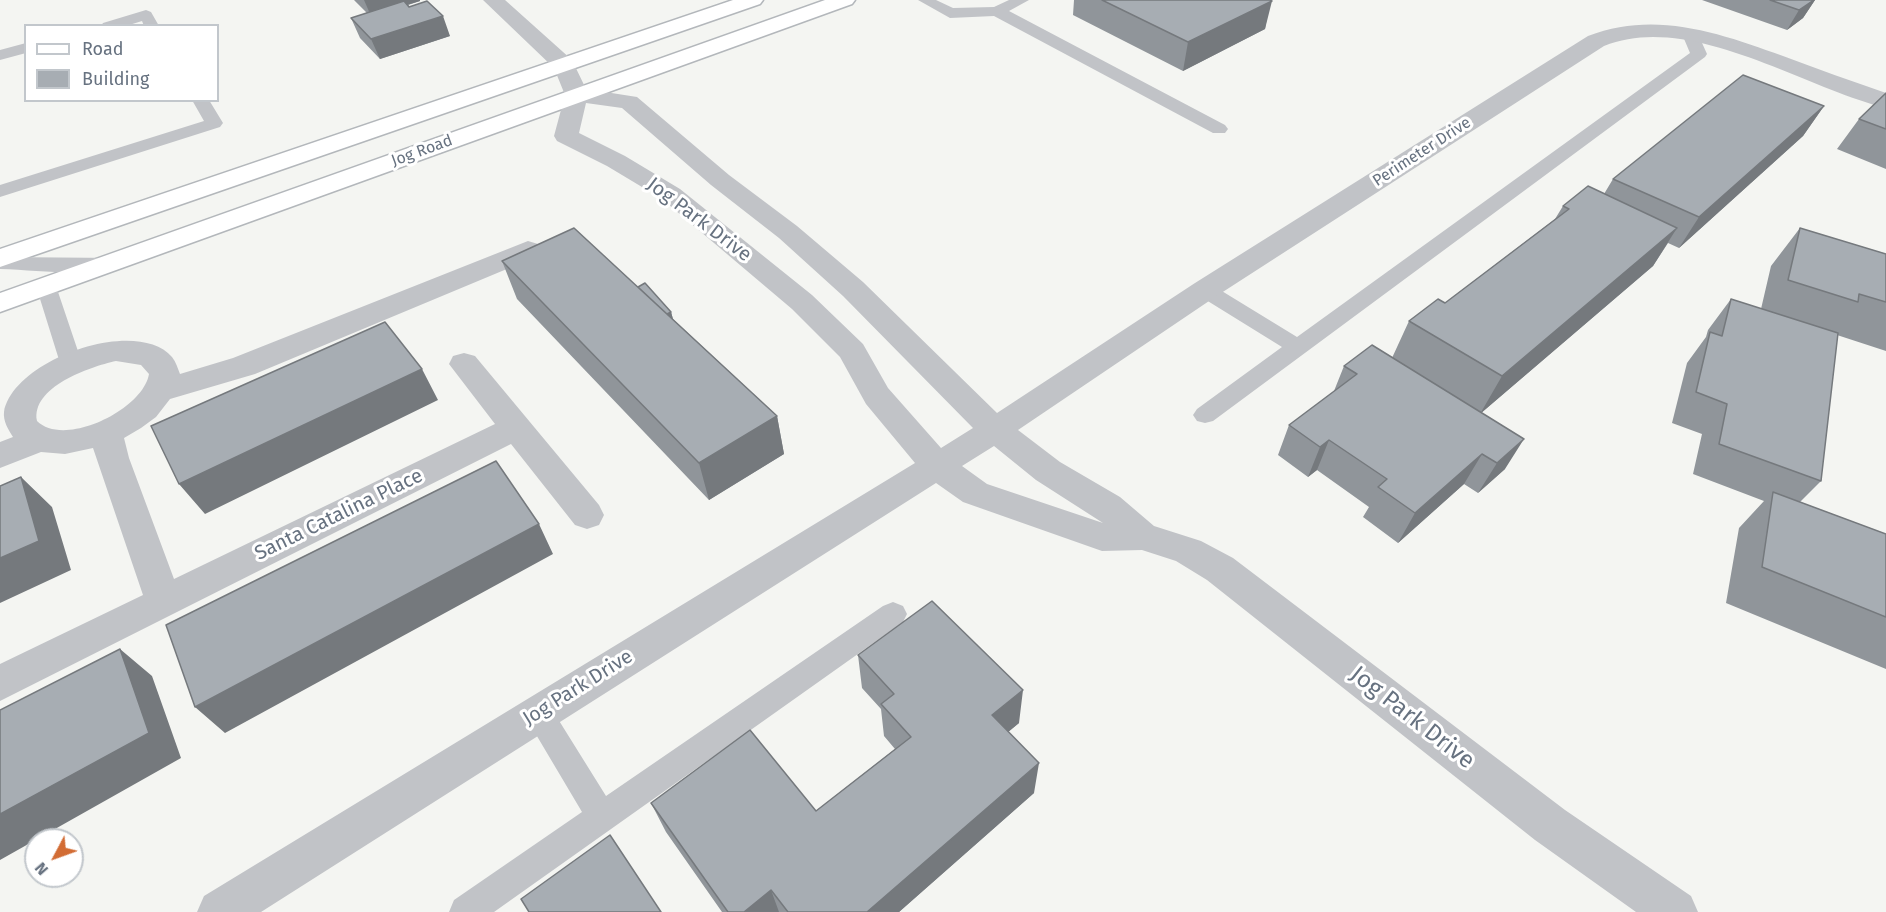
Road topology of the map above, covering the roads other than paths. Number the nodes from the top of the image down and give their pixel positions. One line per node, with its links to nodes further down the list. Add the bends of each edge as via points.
1 (493, 0): 12 (street)
2 (753, 0): 12 (main road, Jog Road)
3 (845, 0): 13 (main road, Jog Road)
4 (925, 0): 6 (lane, via 950,13)
5 (1022, 0): 6 (lane)
6 (997, 11): 16 (lane)
7 (115, 24): 8 (lane, via 146,15)
8 (151, 24)
9 (1690, 34): 14 (street, Perimeter Drive, via 1714,39); 22 (street, Perimeter Drive, via 1634,30 1596,41); 24 (lane, via 1699,54)
10 (24, 49): 11 (lane)
11 (0, 55)
12 (564, 65): 13 (street); 19 (main road, Jog Road)
13 (577, 95): 20 (main road, Jog Road); 30 (street, Jog Park Drive, via 629,102 853,289); 34 (street, Jog Park Drive, via 566,136 671,194 801,302 852,351 877,396)
14 (1886, 101)
15 (201, 102): 17 (lane, via 214,123)
16 (1219, 129)
17 (0, 191)
18 (528, 250): 27 (street, via 244,366)
19 (0, 260): 20 (lane, via 72,265)
20 (112, 262): 21 (main road, Jog Road)
21 (46, 286): 23 (main road, Jog Road); 25 (lane)
22 (1205, 290): 24 (lane); 30 (street, Perimeter Drive)
23 (0, 303)
24 (1298, 347): 28 (lane)
25 (71, 363): 27 (street, via 116,351 152,356 162,364); 32 (street, via 50,375 22,405 19,420 25,432)
26 (464, 364): 29 (street)
27 (160, 391): 31 (street, via 129,420)
28 (1205, 416)
29 (515, 428): 35 (street); 37 (street, Santa Catalina Place)
30 (995, 430): 34 (street, Jog Park Drive); 36 (street, Jog Park Drive, via 1047,471 1108,507)
31 (106, 432): 32 (street, via 81,440); 37 (street)
32 (38, 440): 33 (street)
33 (0, 456)
34 (937, 466): 36 (street, Jog Park Drive, via 975,493 1102,537); 40 (street, Jog Park Drive)
35 (587, 515)
36 (1142, 536): 44 (street, Jog Park Drive, via 1188,551 1220,569 1550,825)
37 (164, 602): 39 (street, Santa Catalina Place)
38 (893, 614): 41 (lane)
39 (0, 683)
40 (538, 712): 41 (lane); 42 (street, Jog Park Drive)
41 (602, 817): 43 (lane)
42 (220, 912)
43 (466, 912)
44 (1676, 912)

